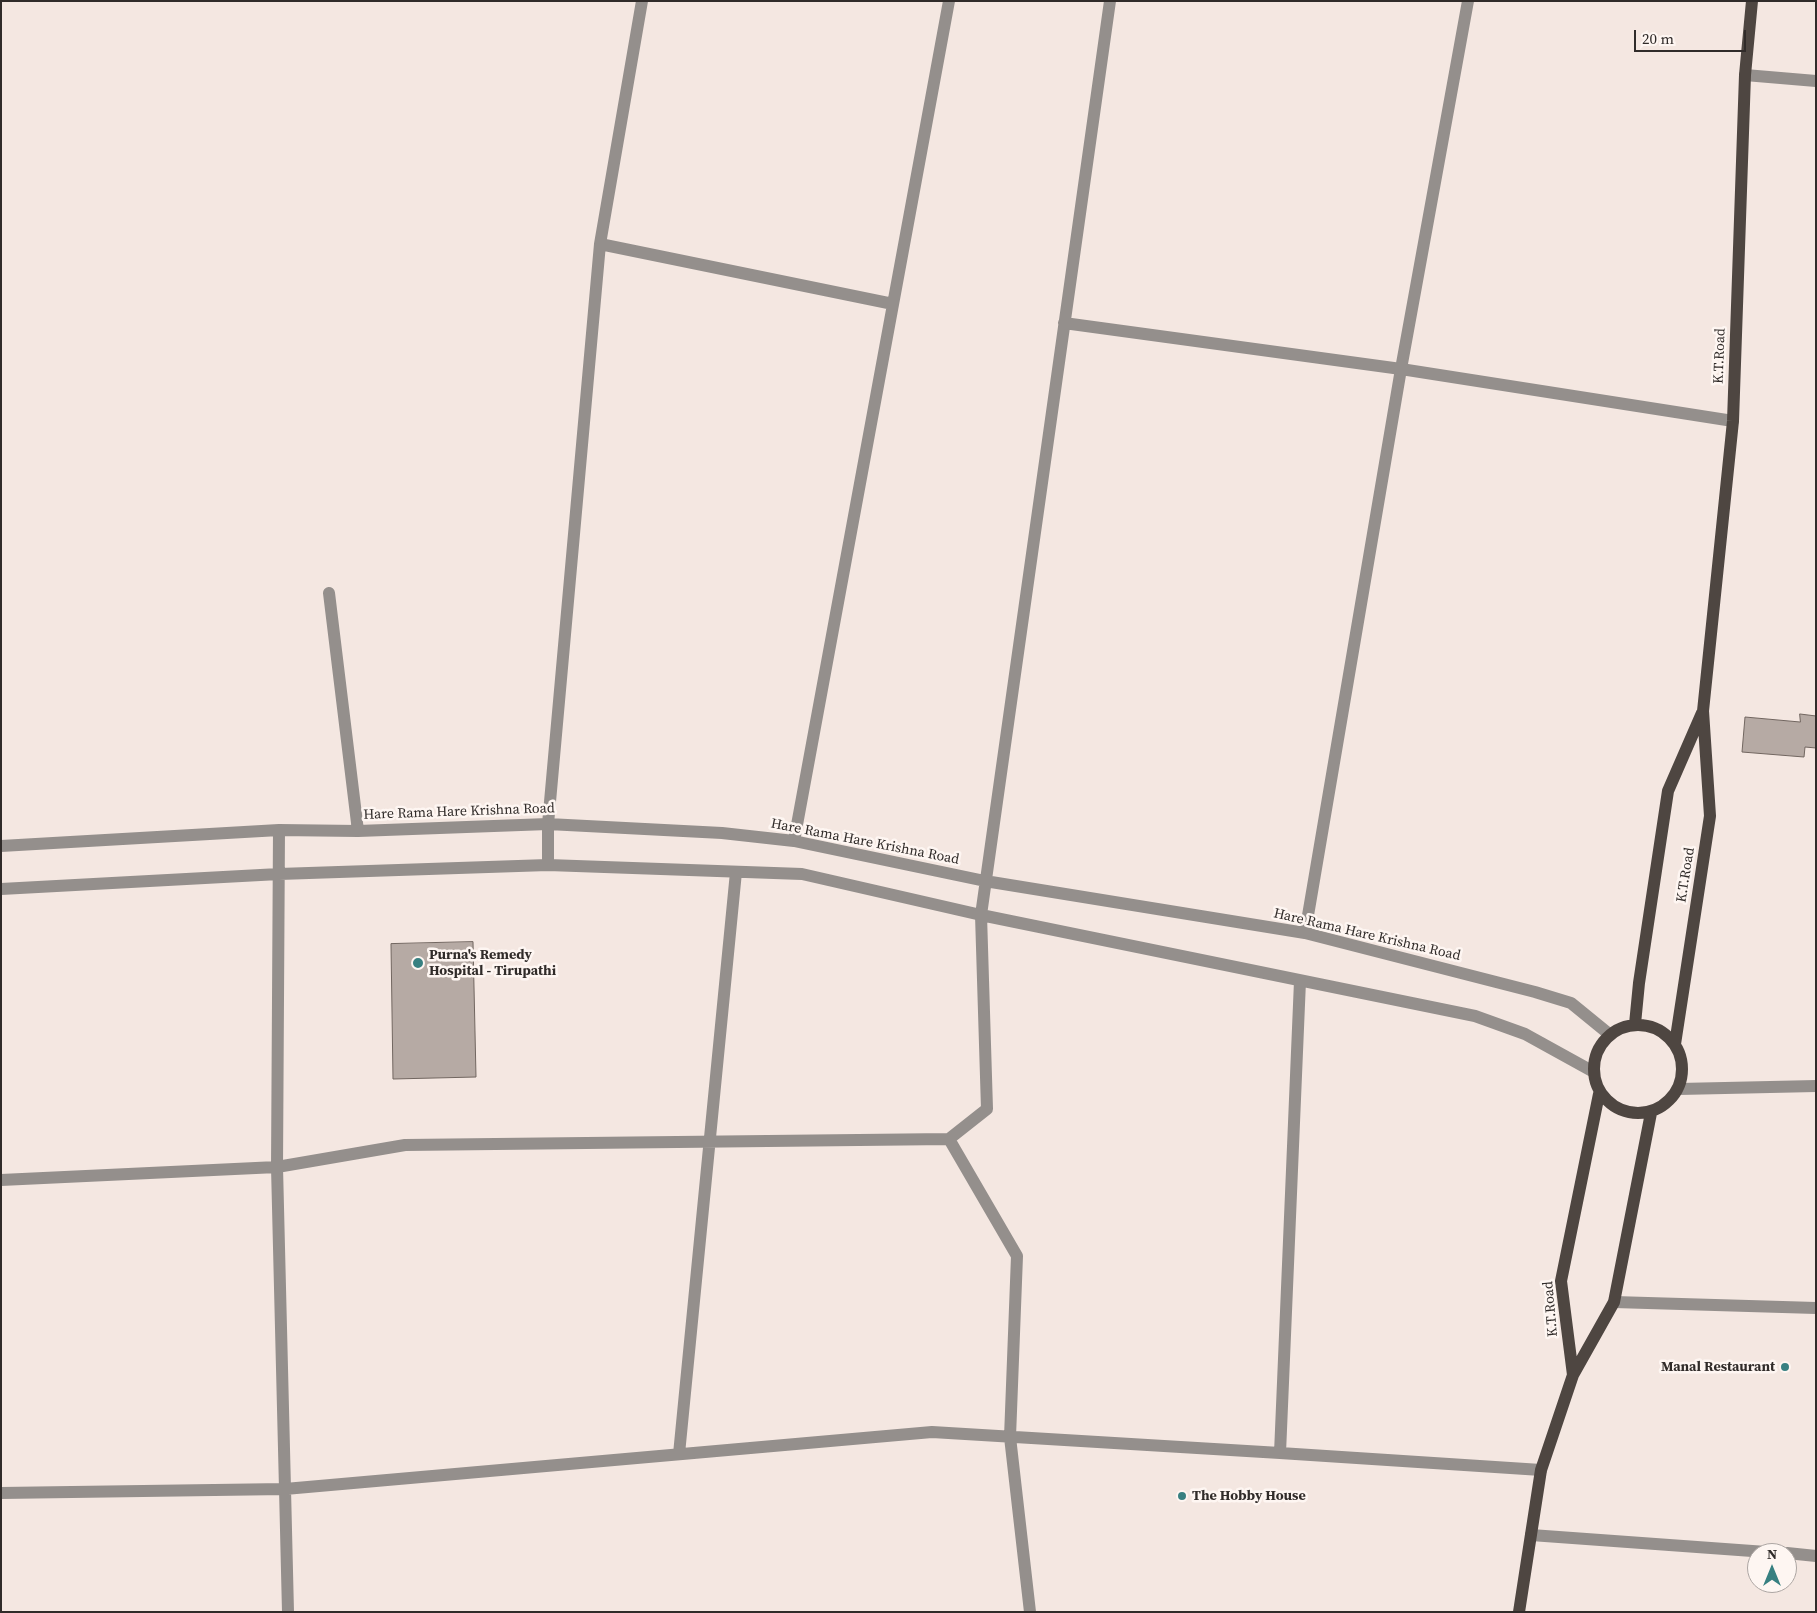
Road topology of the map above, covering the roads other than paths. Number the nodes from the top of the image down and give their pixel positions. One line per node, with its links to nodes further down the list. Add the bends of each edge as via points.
1 (642, 1): 8 (street)
2 (949, 1): 9 (street)
3 (1110, 1): 10 (street)
4 (1468, 1): 11 (street)
5 (1752, 1): 6 (main road, K.T.Road)
6 (1745, 75): 7 (street); 12 (main road, K.T.Road)
7 (1816, 81)
8 (600, 244): 9 (street); 15 (street)
9 (893, 304): 18 (street)
10 (1064, 323): 11 (street); 23 (street)
11 (1401, 369): 12 (street); 26 (street)
12 (1733, 421): 14 (main road, K.T.Road)
13 (329, 592): 17 (street)
14 (1703, 711): 28 (main road, K.T.Road, via 1668,791); 30 (main road, K.T.Road, via 1710,816)
15 (548, 824): 17 (street, Hare Rama Hare Krishna Road); 18 (street, Hare Rama Hare Krishna Road, via 722,833); 20 (street)
16 (278, 830): 17 (street, Hare Rama Hare Krishna Road); 19 (street, Hare Rama Hare Krishna Road); 22 (street)
17 (358, 831)
18 (794, 841): 23 (street, Hare Rama Hare Krishna Road)
19 (1, 846)
20 (548, 865): 21 (street); 22 (street)
21 (736, 872): 25 (street, via 802,874); 37 (street)
22 (278, 874): 24 (street); 38 (street)
23 (985, 880): 25 (street); 26 (street, Hare Rama Hare Krishna Road)
24 (1, 888)
25 (980, 915): 27 (street); 36 (street, via 987,1109)
26 (1305, 933): 29 (street, Hare Rama Hare Krishna Road, via 1571,1003)
27 (1300, 981): 31 (street, via 1475,1016 1525,1034); 45 (street)
28 (1635, 1024): 29 (main road); 30 (main road, via 1658,1029)
29 (1609, 1034): 31 (main road, via 1596,1051)
30 (1675, 1044): 33 (main road, via 1682,1066)
31 (1592, 1071): 34 (main road)
32 (1816, 1086): 33 (street)
33 (1679, 1089): 35 (main road, via 1667,1104)
34 (1600, 1094): 35 (main road, via 1622,1112); 42 (main road, K.T.Road, via 1561,1281)
35 (1651, 1113): 40 (main road, K.T.Road)
36 (949, 1139): 37 (street); 43 (street, via 1017,1256)
37 (709, 1142): 38 (street, via 405,1146); 44 (street)
38 (277, 1167): 39 (street); 47 (street)
39 (1, 1180)
40 (1614, 1302): 41 (street); 42 (main road, K.T.Road)
41 (1816, 1308)
42 (1573, 1375): 46 (main road, K.T.Road)
43 (1010, 1437): 44 (street, via 932,1432); 45 (street); 54 (street)
44 (679, 1454): 47 (street)
45 (1280, 1454): 46 (street)
46 (1541, 1470): 49 (main road, K.T.Road)
47 (285, 1489): 48 (street); 53 (street)
48 (1, 1492)
49 (1531, 1535): 50 (street); 55 (main road, K.T.Road)
50 (1747, 1551)
51 (1797, 1555): 52 (street)
52 (1816, 1556)
53 (288, 1612)
54 (1030, 1612)
55 (1519, 1612)

